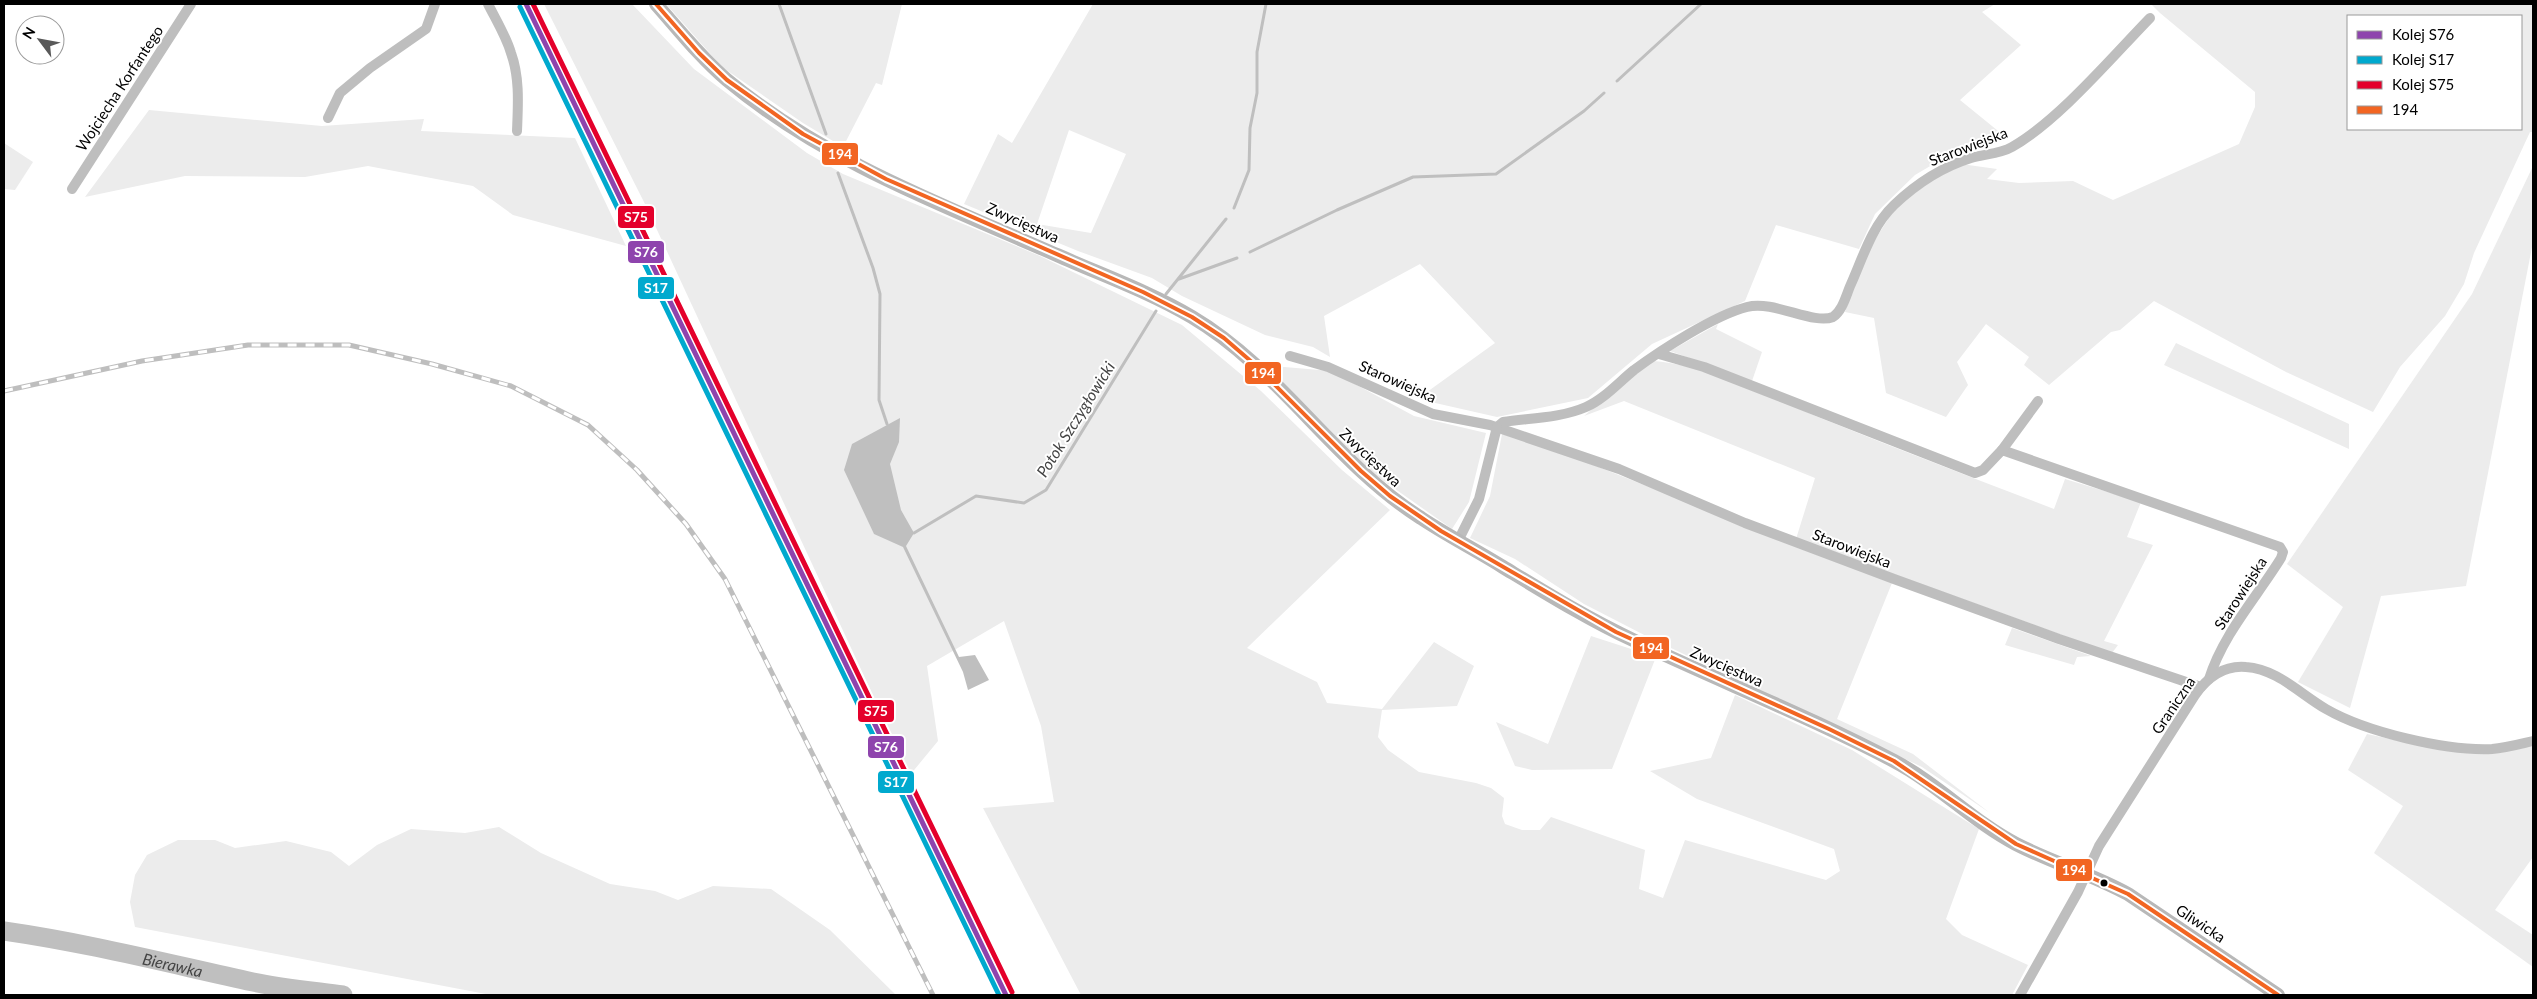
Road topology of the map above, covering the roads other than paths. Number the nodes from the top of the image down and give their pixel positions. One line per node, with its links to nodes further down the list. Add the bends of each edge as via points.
1 (191, 4): 8 (street, Wojciecha Korfantego)
2 (435, 4): 6 (street, via 426,29 340,93)
3 (488, 4): 7 (street, via 514,64 518,94)
4 (656, 4): 14 (main road, Zwycięstwa, via 725,78 834,153 894,184 1157,299 1208,327 1256,367 1370,480 1407,509)
5 (2150, 18): 9 (street, Starowiejska, via 2056,112 2020,141 2005,150 1946,168 1896,203 1878,225 1833,317 1821,318 1771,306 1747,306 1701,328)
6 (328, 118)
7 (517, 131)
8 (72, 189)
9 (1659, 354): 12 (street, Starowiejska, via 1585,408 1503,422); 13 (street, via 1704,367 1975,472 1983,470)
10 (1290, 356): 12 (street, Starowiejska, via 1328,367 1424,411)
11 (2038, 401): 13 (street)
12 (1497, 427): 14 (street, via 1479,499); 16 (street, Starowiejska, via 1619,469 1745,523 1894,580)
13 (2002, 450): 15 (street, Starowiejska, via 2282,548 2281,558 2217,657)
14 (1458, 541): 18 (main road, Zwycięstwa, via 1604,626 1898,763 2010,840)
15 (2210, 679): 16 (street, Graniczna); 17 (street, Graniczna, via 2241,666 2261,670 2283,680 2333,713 2377,730 2422,741 2482,749)
16 (2202, 687): 18 (street, Graniczna, via 2099,846)
17 (2533, 741)
18 (2086, 874): 19 (main road, Zwycięstwa); 20 (street, Graniczna)
19 (2104, 882): 21 (main road, Gliwicka)
20 (2020, 995)
21 (2278, 995)

